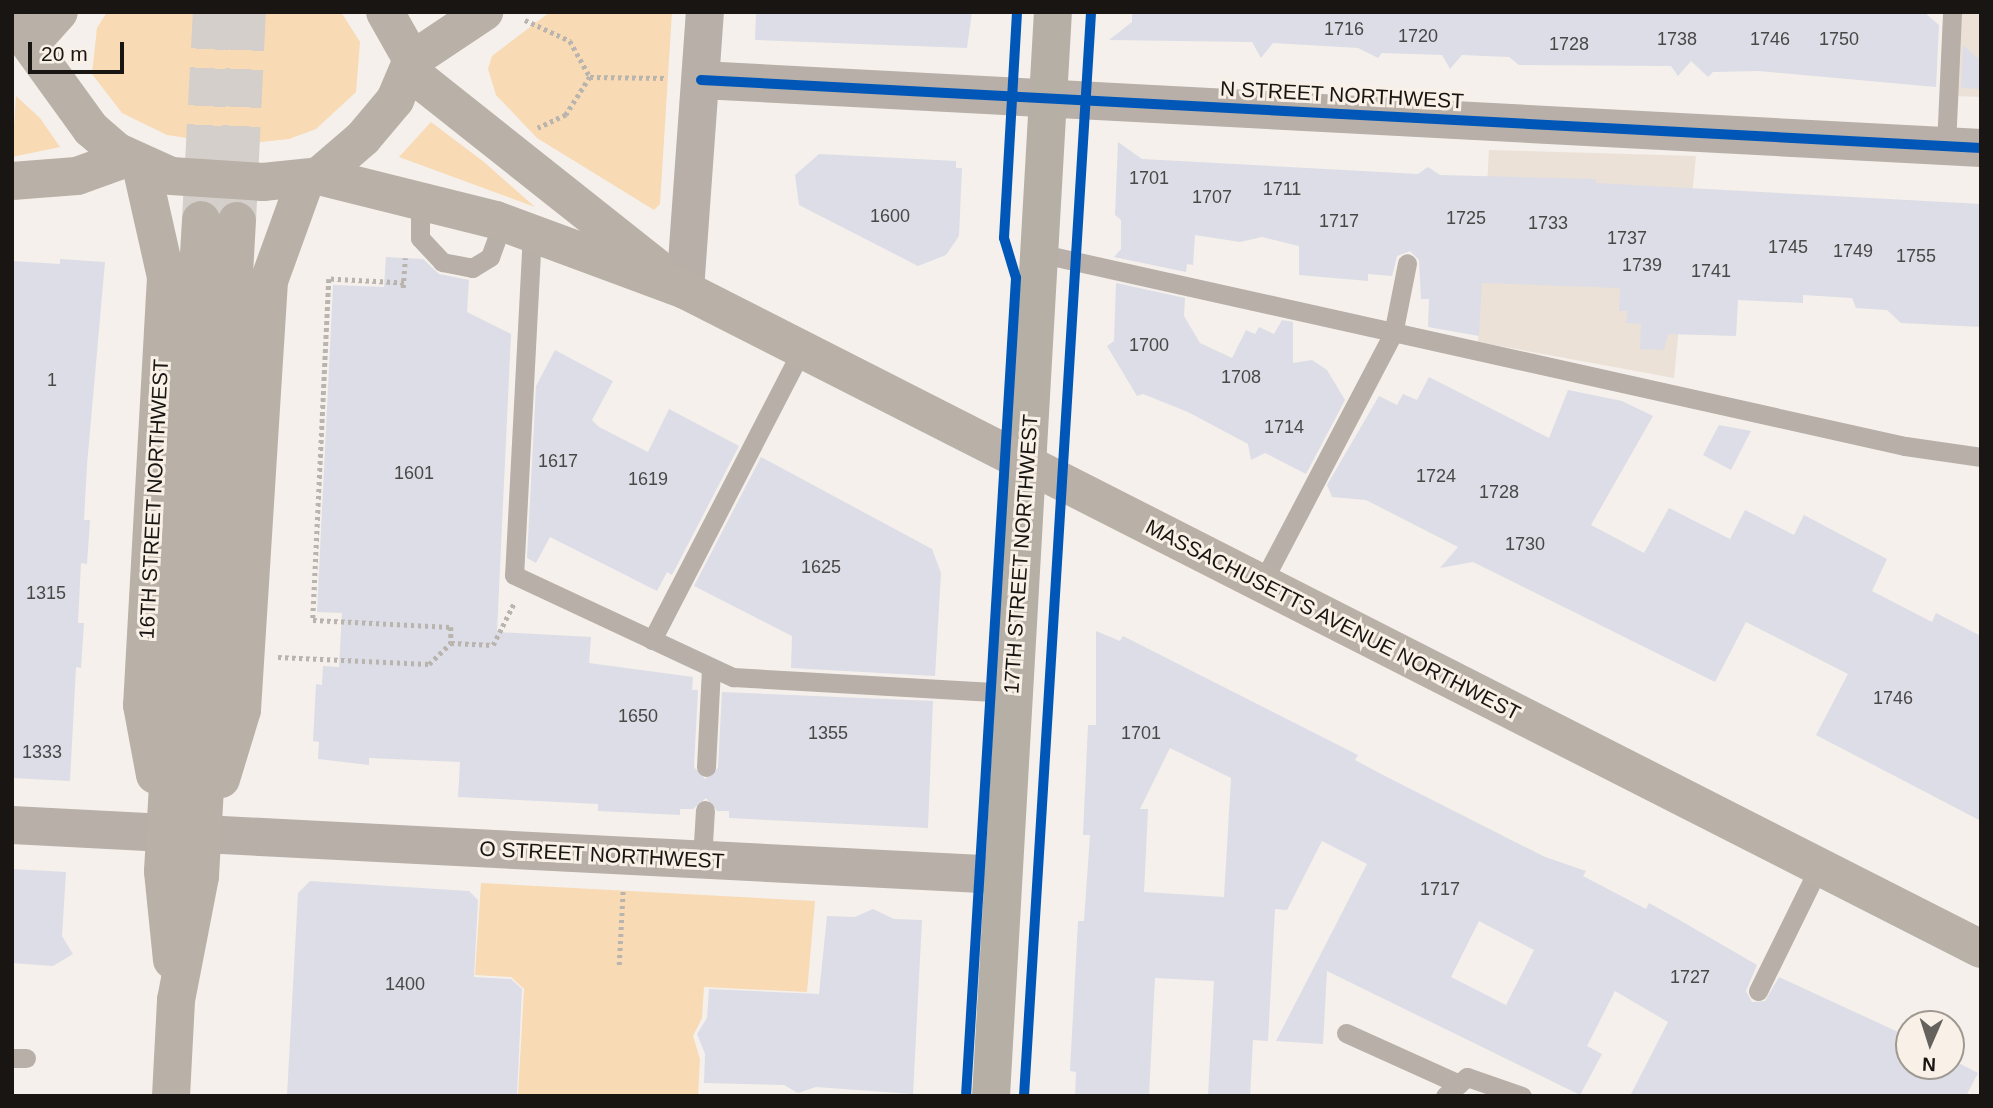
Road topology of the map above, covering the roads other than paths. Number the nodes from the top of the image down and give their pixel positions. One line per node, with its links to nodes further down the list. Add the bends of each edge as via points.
1 (59, 12): 7 (main road)
2 (385, 12): 8 (main road)
3 (484, 12): 8 (main road)
4 (705, 12): 9 (street)
5 (1053, 12): 10 (main road, 17TH STREET NORTHWEST)
6 (1952, 12): 11 (lane)
7 (23, 46): 12 (main road, via 91,129)
8 (411, 66): 13 (main road, via 363,138); 19 (main road, MASSACHUSETTS AVENUE NORTHWEST)
9 (688, 79): 10 (street, N STREET NORTHWEST); 19 (street)
10 (1048, 99): 11 (street, N STREET NORTHWEST); 17 (main road, 17TH STREET NORTHWEST)
11 (1963, 147)
12 (134, 162): 13 (main road, MASSACHUSETTS AVENUE NORTHWEST, via 171,176); 14 (main road, via 78,176); 31 (main road, 16TH STREET NORTHWEST, via 166,277 142,705)
13 (312, 178): 15 (main road, MASSACHUSETTS AVENUE NORTHWEST); 32 (main road, 16TH STREET NORTHWEST, via 268,281 242,710)
14 (12, 181)
15 (420, 200): 16 (main road, MASSACHUSETTS AVENUE NORTHWEST); 16 (lane, via 421,238 442,262 472,268 490,257)
16 (517, 227): 19 (main road, MASSACHUSETTS AVENUE NORTHWEST); 25 (lane, via 514,575)
17 (1038, 253): 20 (lane); 23 (main road, 17TH STREET NORTHWEST)
18 (1406, 263): 20 (lane)
19 (685, 290): 21 (main road, MASSACHUSETTS AVENUE NORTHWEST)
20 (1393, 334): 22 (lane, via 1944,455); 24 (lane)
21 (802, 349): 23 (main road, MASSACHUSETTS AVENUE NORTHWEST); 25 (lane)
22 (1981, 457)
23 (1026, 464): 24 (main road, MASSACHUSETTS AVENUE NORTHWEST); 27 (main road, 17TH STREET NORTHWEST)
24 (1262, 583): 34 (main road, MASSACHUSETTS AVENUE NORTHWEST)
25 (652, 640): 26 (lane)
26 (711, 668): 27 (lane, via 733,677); 28 (lane)
27 (1011, 693): 35 (main road, 17TH STREET NORTHWEST)
28 (706, 767)
29 (705, 810): 33 (lane)
30 (12, 825): 31 (street)
31 (166, 833): 32 (main road, 16TH STREET NORTHWEST, via 219,220); 38 (main road, 16TH STREET NORTHWEST, via 163,871)
32 (203, 834): 33 (street, O STREET NORTHWEST); 38 (main road, 16TH STREET NORTHWEST)
33 (702, 860): 35 (street, O STREET NORTHWEST)
34 (1819, 867): 36 (main road, MASSACHUSETTS AVENUE NORTHWEST); 37 (lane)
35 (1001, 875): 42 (main road, 17TH STREET NORTHWEST)
36 (1981, 949)
37 (1758, 991)
38 (176, 1000): 41 (main road, 16TH STREET NORTHWEST)
39 (1346, 1033): 40 (lane)
40 (1452, 1090): 43 (lane, via 1467,1077)
41 (171, 1096)
42 (990, 1096)
43 (1522, 1096)

